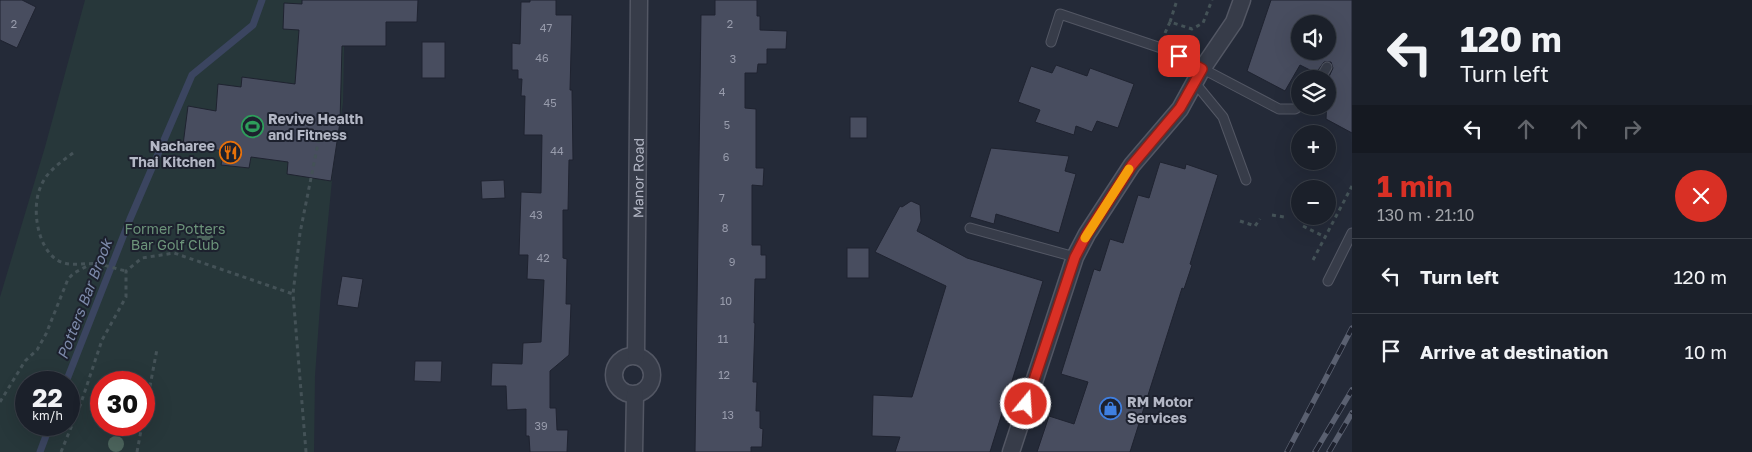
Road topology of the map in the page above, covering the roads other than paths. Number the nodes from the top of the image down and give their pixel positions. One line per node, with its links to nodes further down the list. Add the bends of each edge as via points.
1 (639, 0): 13 (street, Manor Road)
2 (1242, 0): 6 (street, via 1234,22)
3 (1051, 42): 6 (lane, via 1060,14 1160,48)
4 (1326, 67): 5 (lane)
5 (1324, 70)
6 (1199, 76): 7 (lane, via 1280,109); 8 (lane, via 1223,117); 11 (street, via 1180,108 1132,165)
7 (1291, 109)
8 (1246, 180)
9 (970, 228): 11 (lane)
10 (1352, 233): 12 (lane)
11 (1075, 257): 16 (street)
12 (1328, 281)
13 (636, 356): 14 (street, via 650,366 652,378 646,389); 14 (street, via 623,358 614,368 613,375 622,392)
14 (635, 394): 15 (street)
15 (634, 452)
16 (1011, 452)

